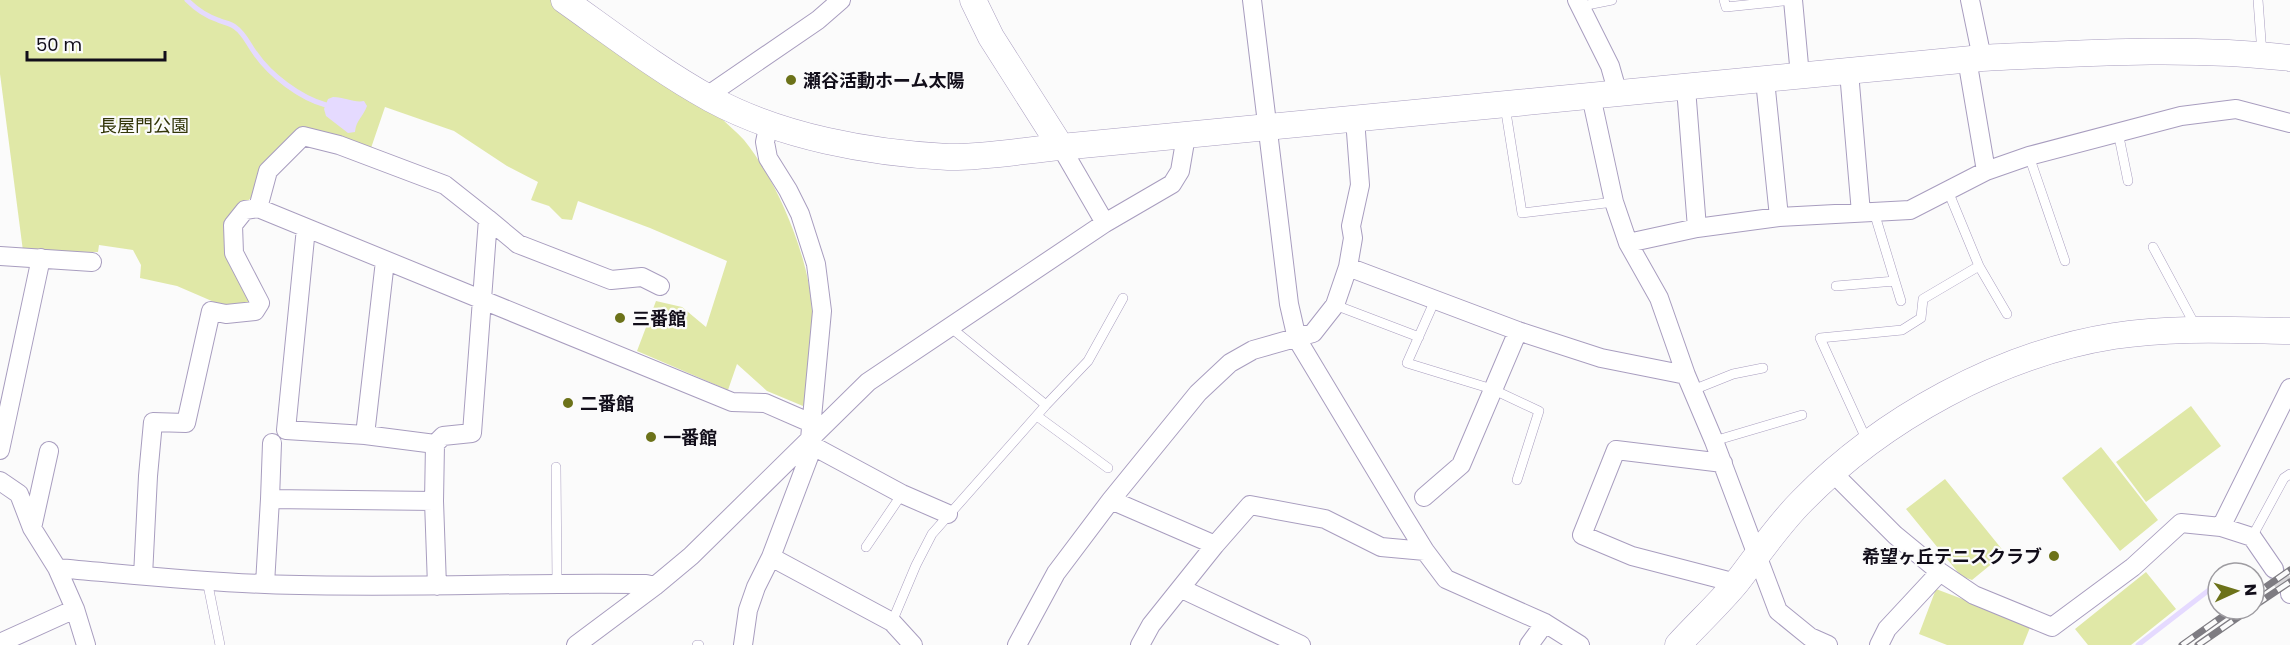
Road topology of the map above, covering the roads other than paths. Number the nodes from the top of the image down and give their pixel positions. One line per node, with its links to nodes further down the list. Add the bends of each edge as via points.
1 (564, 0): 19 (street)
2 (841, 0): 19 (street)
3 (973, 0): 28 (street, via 991,37)
4 (1252, 0): 25 (street)
5 (1612, 0): 10 (lane)
6 (1724, 0): 7 (lane, via 1726,7)
7 (1793, 0): 15 (street)
8 (1971, 0): 12 (street)
9 (2258, 0): 11 (lane)
10 (1580, 3): 18 (street, via 1610,66)
11 (2262, 54): 12 (street, via 2122,51); 13 (street)
12 (1974, 58): 14 (street); 30 (street)
13 (2290, 58)
14 (1849, 72): 15 (street); 35 (street)
15 (1800, 76): 16 (street)
16 (1765, 80): 17 (street); 36 (street)
17 (1686, 88): 18 (street); 40 (street)
18 (1618, 94): 20 (street)
19 (707, 96): 23 (street)
20 (1591, 96): 21 (street); 33 (street)
21 (1505, 104): 22 (street); 33 (lane, via 1522,213)
22 (1355, 119): 25 (street); 49 (street, via 1359,184)
23 (769, 123): 28 (street, via 838,144 951,157); 73 (street, via 765,142 768,158 800,214 816,264 822,311)
24 (2290, 123): 26 (street, via 2236,109 2181,116)
25 (1268, 128): 27 (street); 64 (street, via 1289,304)
26 (2118, 132): 29 (street); 31 (lane)
27 (1186, 136): 28 (street); 38 (street, via 1180,171 1172,184)
28 (1061, 147): 38 (street)
29 (2029, 156): 30 (street); 46 (lane)
30 (1986, 171): 32 (street)
31 (2128, 181)
32 (1948, 191): 35 (street, via 1910,210); 48 (lane)
33 (1614, 202): 41 (street)
34 (258, 208): 37 (street, via 268,171 303,136 445,185); 39 (street); 104 (street, via 245,210 232,225 234,253 260,303 255,311 211,311 186,423 153,422)
35 (1867, 212): 36 (street); 50 (lane)
36 (1779, 217): 40 (street)
37 (488, 219): 51 (street, via 518,244 611,280 642,278); 56 (street)
38 (1105, 223): 59 (street)
39 (306, 228): 45 (street); 72 (street, via 286,430)
40 (1697, 228): 41 (street)
41 (1628, 243): 66 (street, via 1659,298)
42 (2153, 247): 60 (lane)
43 (0, 256): 44 (street)
44 (41, 258): 47 (street); 78 (street)
45 (385, 261): 56 (street); 72 (street)
46 (2065, 261)
47 (92, 262)
48 (1979, 266): 58 (lane); 76 (lane, via 1923,299 1921,318 1902,330 1820,338)
49 (1348, 267): 54 (street); 57 (street)
50 (1895, 281): 52 (lane); 55 (lane)
51 (660, 286)
52 (1836, 286)
53 (1123, 298): 69 (lane, via 1088,361)
54 (1435, 300): 61 (street); 63 (lane)
55 (1901, 301)
56 (483, 302): 73 (street, via 732,402 765,403); 77 (street, via 472,434 443,435)
57 (1335, 304): 63 (lane); 64 (street, via 1313,333)
58 (2007, 314)
59 (950, 327): 69 (lane); 73 (street, via 868,382)
60 (2198, 329): 62 (street); 76 (street, via 2115,336 2063,346 2007,366 1937,399)
61 (1518, 331): 66 (street); 68 (street)
62 (2290, 331)
63 (1419, 337): 68 (lane, via 1407,363)
64 (1297, 339): 89 (street, via 1253,350 1215,375); 91 (street)
65 (1762, 368): 66 (lane)
66 (1690, 383): 74 (street)
67 (2290, 388): 93 (street)
68 (1492, 389): 85 (lane, via 1539,411); 91 (street, via 1461,465)
69 (1046, 405): 71 (lane)
70 (1802, 415): 74 (lane)
71 (1036, 416): 82 (lane); 92 (lane)
72 (365, 435): 77 (street)
73 (811, 436): 87 (street); 100 (street); 110 (street, via 691,556)
74 (1714, 441): 80 (street)
75 (272, 443): 88 (street)
76 (1868, 443): 83 (street)
77 (435, 444): 90 (street)
78 (0, 450)
79 (48, 451): 94 (street)
80 (1723, 463): 99 (street); 107 (street, via 1616,450 1582,535 1632,556)
81 (556, 467): 106 (lane)
82 (1108, 468)
83 (1832, 472): 99 (street); 103 (street, via 1895,535)
84 (2290, 474): 95 (lane, via 2284,478)
85 (1517, 480)
86 (0, 481): 94 (street, via 19,494)
87 (902, 494): 92 (street); 97 (lane)
88 (270, 500): 90 (street); 108 (street)
89 (1111, 500): 96 (street); 122 (street, via 1056,573)
90 (434, 501): 109 (street)
91 (1413, 504): 98 (street)
92 (948, 514): 113 (lane, via 916,564)
93 (2221, 527): 95 (street); 103 (street, via 2181,523 2133,567 2052,627 1974,595)
94 (32, 528): 101 (street)
95 (2252, 537): 102 (street)
96 (1215, 544): 98 (street, via 1250,505 1325,519 1381,547); 111 (street)
97 (866, 547)
98 (1425, 551): 114 (street, via 1446,579)
99 (1757, 553): 107 (street); 115 (street, via 1778,611)
100 (771, 557): 113 (street); 120 (street, via 748,610)
101 (57, 568): 104 (street); 112 (street)
102 (2274, 569)
103 (1940, 572): 129 (street, via 1887,629)
104 (143, 576): 105 (street)
105 (207, 580): 108 (street); 118 (lane)
106 (557, 583): 109 (street); 110 (street)
107 (1736, 583): 127 (street)
108 (265, 584): 109 (street)
109 (437, 586)
110 (655, 586): 119 (street)
111 (1182, 589): 123 (street, via 1151,624); 124 (street)
112 (75, 609): 116 (street); 117 (street)
113 (892, 622): 121 (street)
114 (1545, 623): 125 (street); 126 (street)
115 (1807, 641): 128 (street)
116 (0, 644)
117 (86, 645)
118 (220, 645)
119 (576, 645)
120 (743, 645)
121 (914, 645)
122 (1017, 645)
123 (1140, 645)
124 (1300, 645)
125 (1529, 645)
126 (1580, 645)
127 (1678, 645)
128 (1828, 645)
129 (1879, 645)

